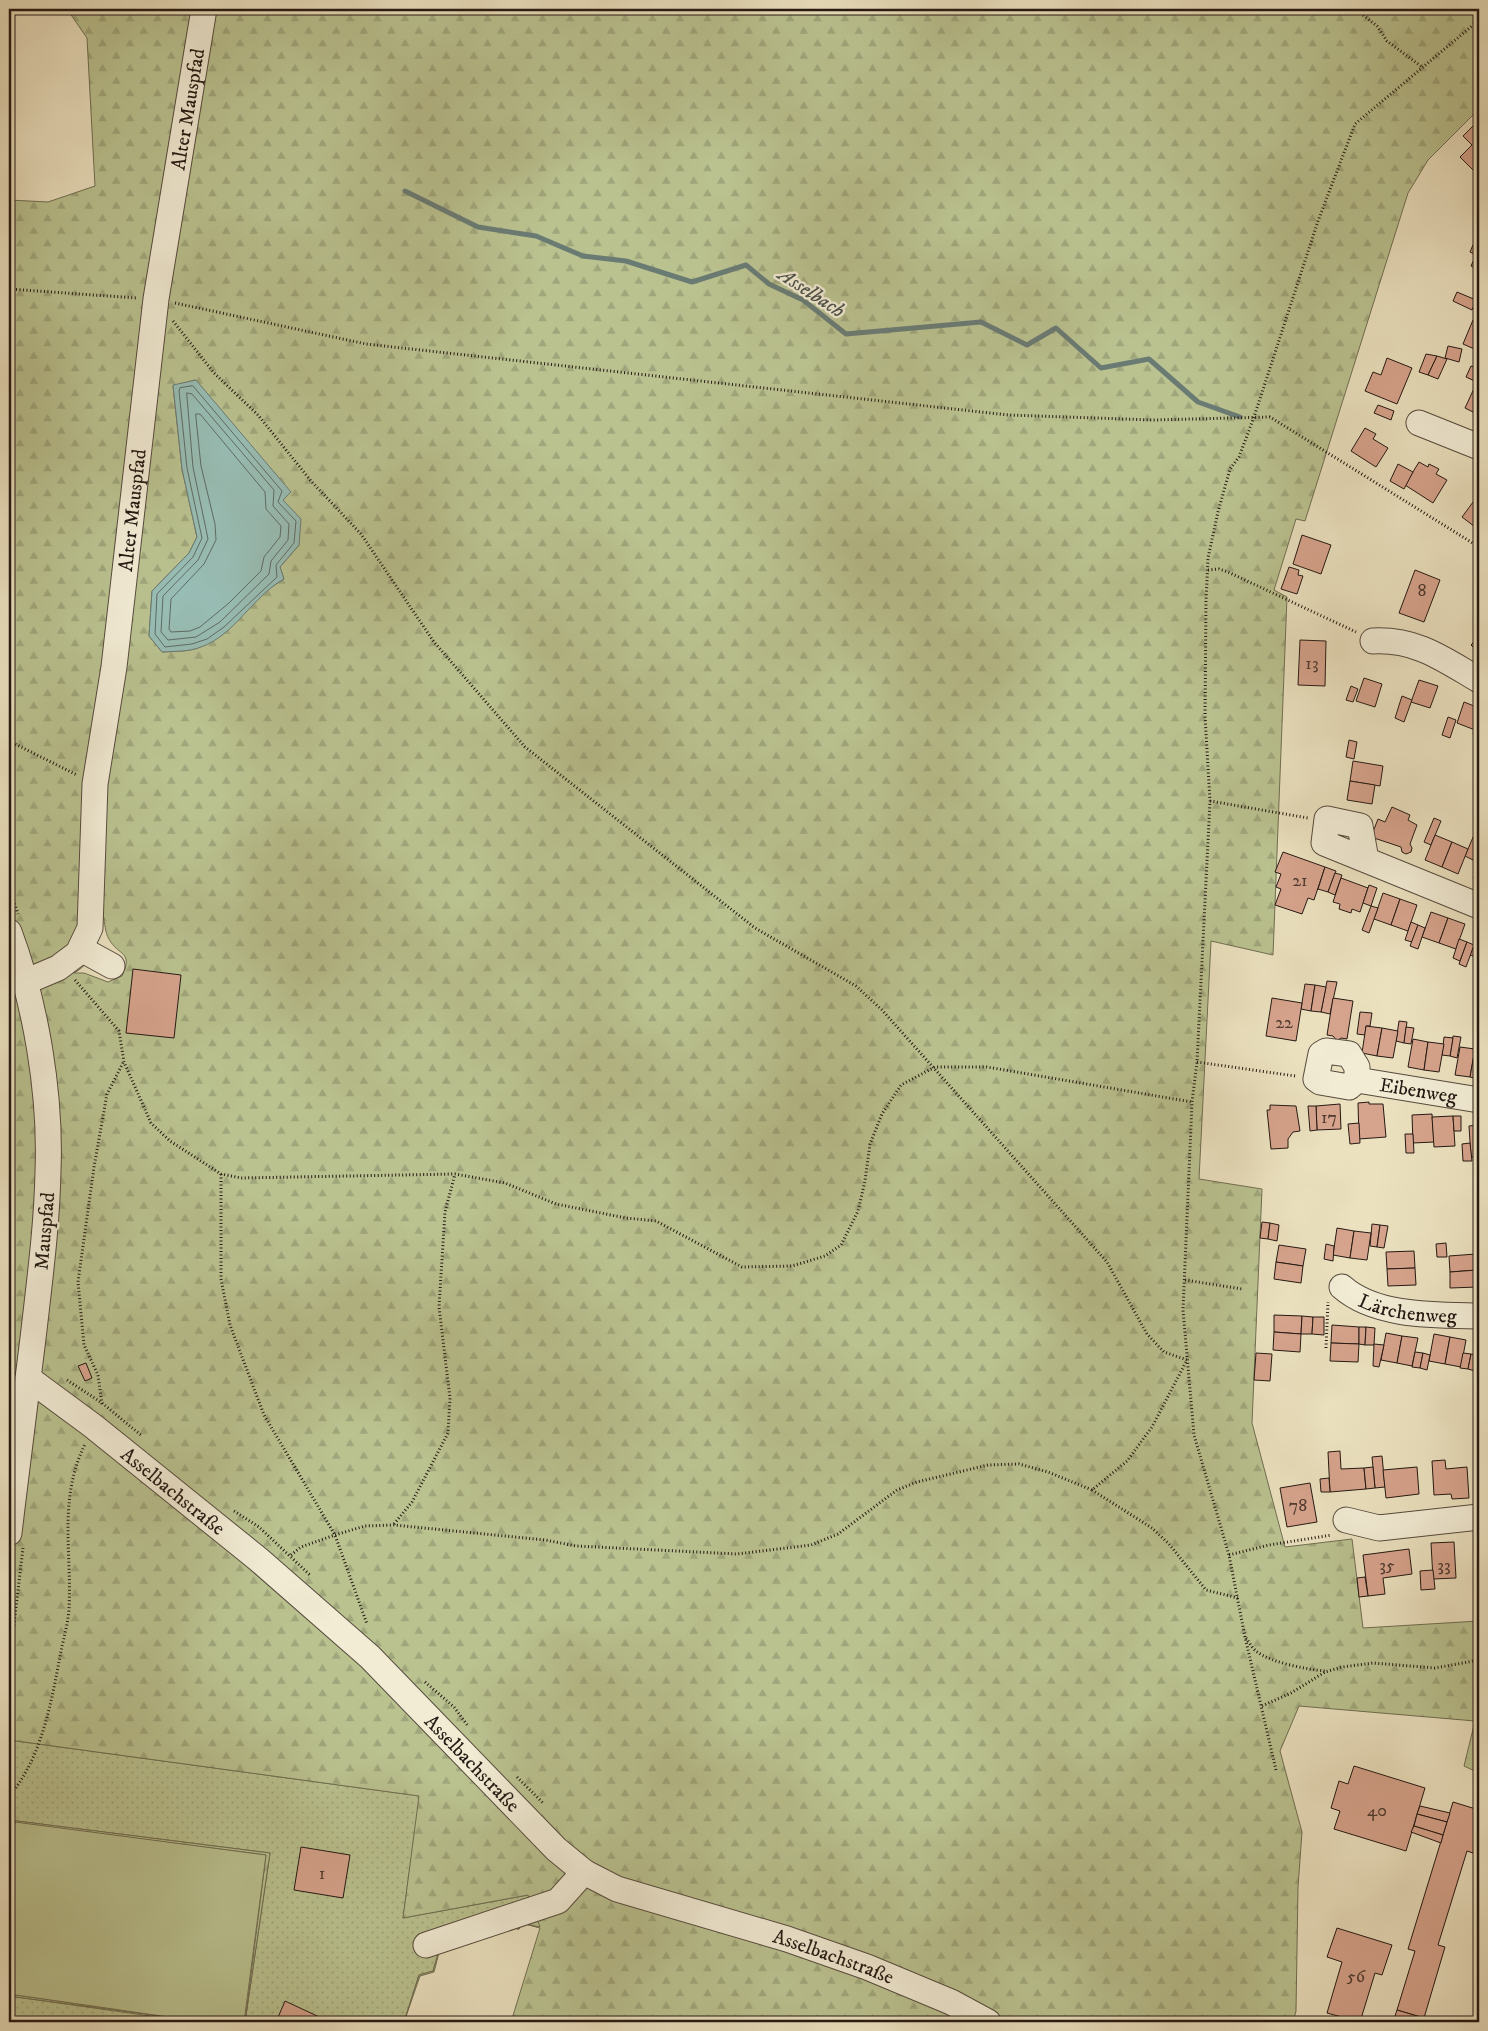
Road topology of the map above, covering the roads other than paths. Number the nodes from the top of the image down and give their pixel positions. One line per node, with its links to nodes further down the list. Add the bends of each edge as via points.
1 (204, 9): 9 (street, Alter Mauspfad, via 156,299 114,667 95,784 90,928)
2 (1419, 423): 3 (street)
3 (1479, 447)
4 (1373, 641): 5 (street, via 1394,640 1412,644)
5 (1479, 680)
6 (1326, 824): 7 (street, via 1324,843)
7 (1479, 906)
8 (9, 932): 11 (street, Mauspfad)
9 (72, 957): 10 (street); 11 (street)
10 (112, 966)
11 (25, 982): 16 (street, Mauspfad, via 42,1067 48,1169)
12 (1316, 1079): 13 (street, Eibenweg, via 1319,1058 1326,1051 1349,1054 1356,1067 1357,1080)
13 (1479, 1100)
14 (1335, 1293): 15 (street, Lärchenweg, via 1404,1311)
15 (1479, 1316)
16 (28, 1378): 19 (street, Mauspfad); 20 (street, Asselbachstraße, via 258,1559 370,1657 556,1849)
17 (1479, 1517): 18 (street, via 1379,1528)
18 (1346, 1520)
19 (9, 1533)
20 (584, 1872): 21 (street, via 558,1901); 22 (street, Asselbachstraße, via 618,1889 867,1966 951,2002)
21 (426, 1945)
22 (988, 2022)

